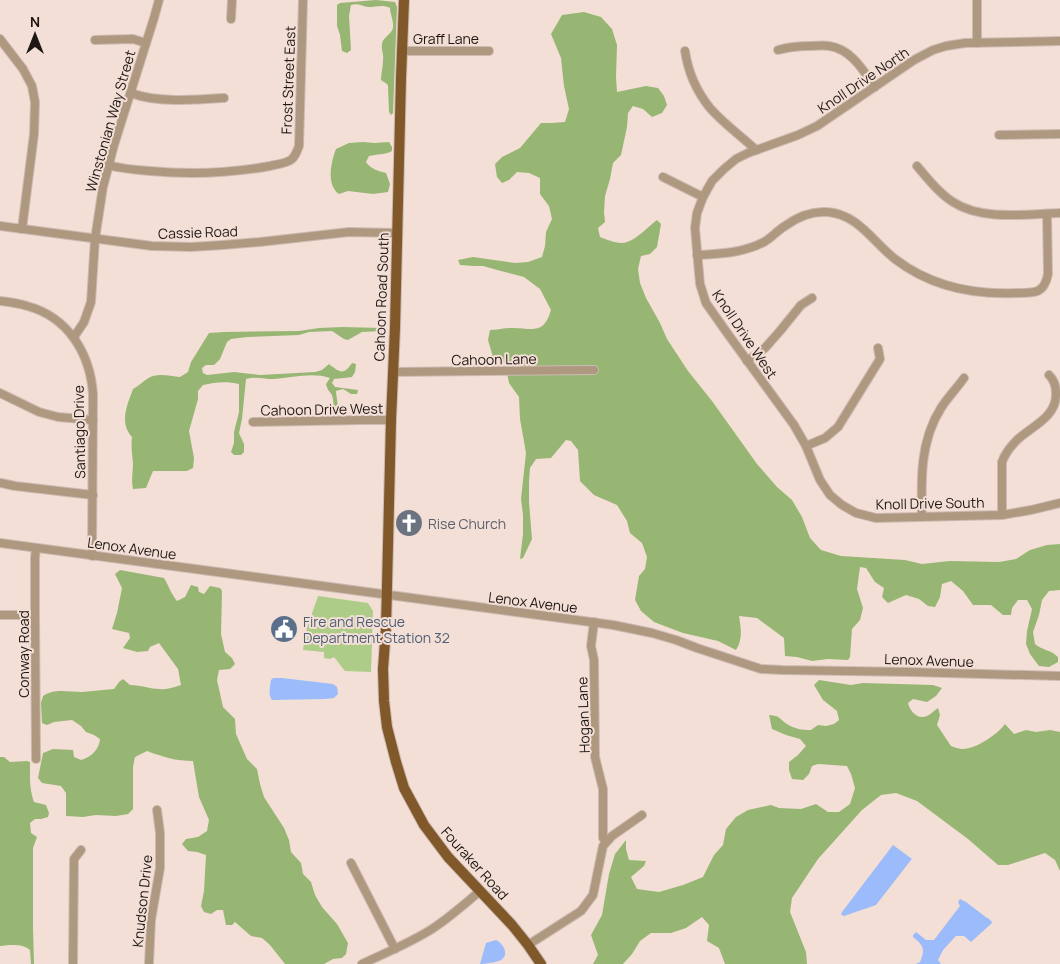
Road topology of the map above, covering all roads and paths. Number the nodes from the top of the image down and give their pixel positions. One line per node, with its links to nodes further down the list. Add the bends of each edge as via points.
1 (159, 0): 10 (street, Winstonian Way Street)
2 (232, 0): 6 (street)
3 (303, 0): 22 (street, Frost Street East, via 299,146 291,160 260,168 208,173 168,173)
4 (404, 0): 12 (main road, Cahoon Road South)
5 (977, 0): 11 (street)
6 (232, 19)
7 (95, 40): 10 (street, via 133,39)
8 (1, 41): 29 (street, via 23,69 32,86 35,102)
9 (1060, 41): 11 (street, Knoll Drive North)
10 (146, 43): 17 (street, Winstonian Way Street)
11 (977, 43): 16 (street, Knoll Drive North, via 933,50)
12 (402, 50): 14 (street, Graff Lane); 30 (main road, Cahoon Road South)
13 (778, 50): 16 (street, via 789,46 834,47 855,60)
14 (489, 51)
15 (684, 51): 21 (street, via 690,72 709,107)
16 (875, 87): 21 (street, Knoll Drive North, via 817,126)
17 (131, 93): 18 (street, via 169,100); 22 (street, Winstonian Way Street)
18 (224, 98)
19 (1060, 134): 20 (street)
20 (999, 136)
21 (756, 150): 25 (street, Knoll Drive North, via 724,168)
22 (108, 165): 31 (street, Winstonian Way Street)
23 (917, 166): 26 (street, via 941,193 967,209 985,214)
24 (662, 177): 25 (street)
25 (703, 197): 32 (street, Knoll Drive West, via 694,228)
26 (1047, 214): 27 (street); 32 (street, via 1046,283 1039,291 1025,293 978,292 946,285 894,258 857,223 828,212 797,218 750,248)
27 (1060, 214)
28 (0, 226): 29 (street, Cassie Road)
29 (22, 229): 31 (street, Cassie Road)
30 (397, 233): 31 (street, Cassie Road, via 349,232 192,247); 39 (main road, Cahoon Road South)
31 (95, 239): 35 (street, Winstonian Way Street, via 91,302)
32 (697, 256): 37 (street, Knoll Drive West, via 706,303)
33 (812, 298): 37 (street, via 801,305 765,348)
34 (0, 301): 35 (street, Santiago Drive, via 39,310)
35 (74, 337): 43 (street, Santiago Drive, via 86,359 92,381)
36 (878, 348): 46 (street, via 880,359 838,427 825,438)
37 (747, 361): 46 (street, Knoll Drive West)
38 (594, 370): 39 (street, Cahoon Lane)
39 (393, 372): 44 (main road, Cahoon Road South)
40 (1049, 375): 50 (street, via 1056,393 1053,410 1004,454)
41 (964, 378): 51 (street, via 940,409 928,435 921,479)
42 (0, 393): 43 (street, via 46,414)
43 (93, 420): 48 (street, Santiago Drive)
44 (391, 420): 45 (street, Cahoon Drive West); 55 (main road, Cahoon Road South)
45 (253, 422)
46 (806, 446): 51 (street, Knoll Drive South, via 820,480 842,506 872,518)
47 (1, 483): 48 (street)
48 (92, 495): 54 (street, Santiago Drive)
49 (1060, 503): 50 (street, Knoll Drive South)
50 (1002, 515): 51 (street, Knoll Drive South)
51 (922, 517)
52 (0, 543): 53 (street, Lenox Avenue)
53 (36, 548): 54 (street, Lenox Avenue); 57 (street, Conway Road)
54 (92, 556): 55 (street, Lenox Avenue)
55 (386, 594): 58 (street, Lenox Avenue); 66 (main road, Fouraker Road, via 384,701 387,726 404,788 424,825 448,858)
56 (0, 615): 57 (street)
57 (35, 615): 60 (street, Conway Road)
58 (594, 622): 59 (street, Lenox Avenue, via 652,633 761,668); 63 (street, Hogan Lane, via 591,646 595,756 603,789)
59 (1060, 676)
60 (36, 759)
61 (157, 810): 70 (street, Knudson Drive, via 160,868 151,920)
62 (642, 815): 67 (street, via 603,846 592,895 581,911)
63 (602, 838)
64 (81, 850): 69 (street, via 74,859)
65 (351, 863): 68 (street)
66 (480, 891): 67 (main road, Fouraker Road); 68 (street, via 430,930)
67 (528, 945): 72 (main road, Fouraker Road)
68 (395, 949): 71 (street)
69 (73, 964)
70 (149, 964)
71 (362, 964)
72 (541, 964)

